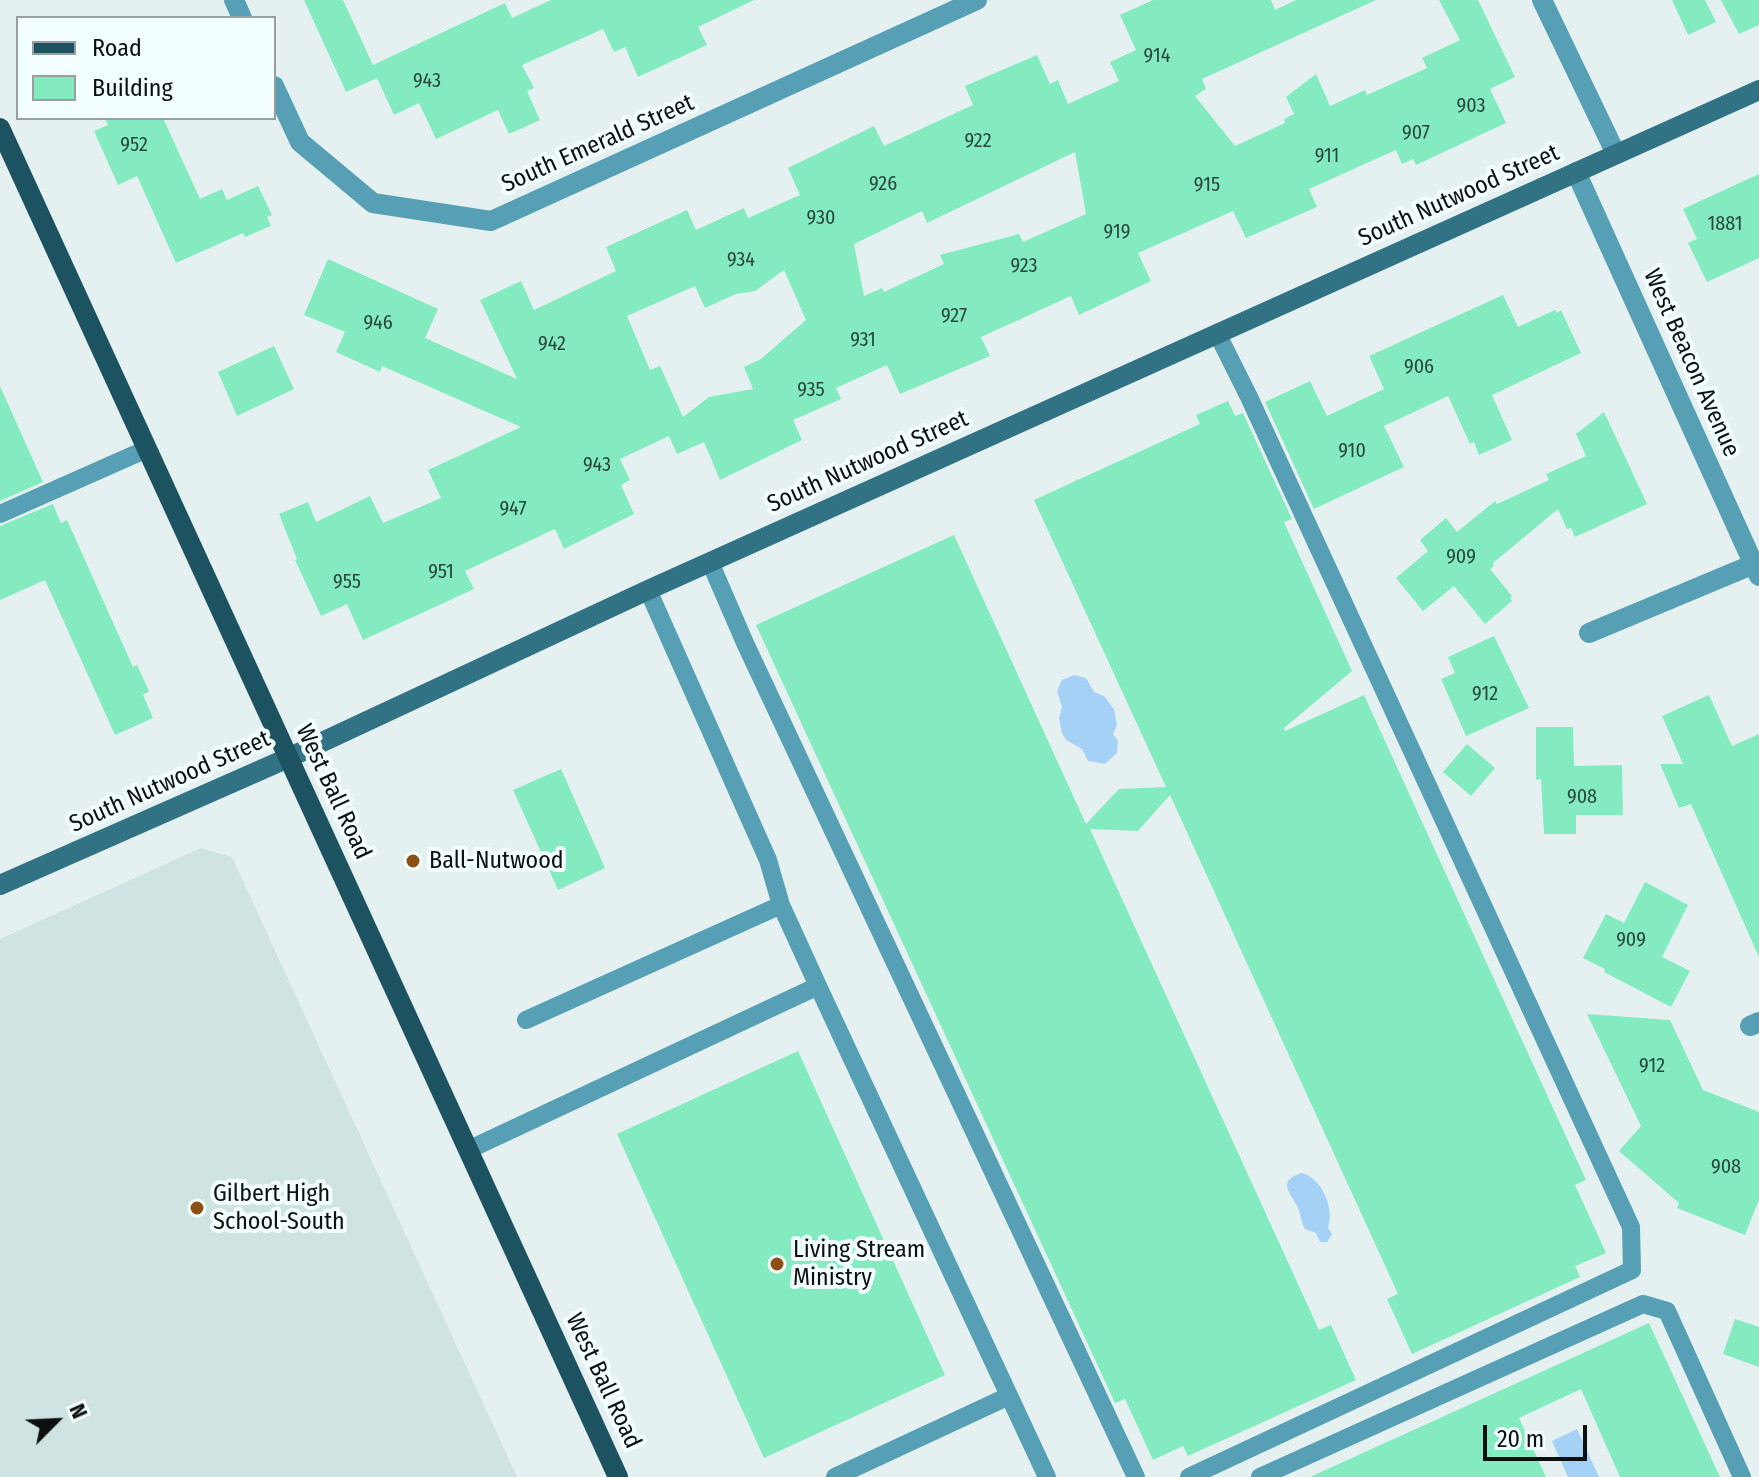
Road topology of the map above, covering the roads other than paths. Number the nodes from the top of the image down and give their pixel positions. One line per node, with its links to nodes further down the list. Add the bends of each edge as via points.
1 (977, 0): 3 (street, South Emerald Street, via 491,221 373,203 300,142)
2 (1542, 0): 6 (street)
3 (276, 90)
4 (1759, 90): 6 (street, South Nutwood Street)
5 (0, 128): 7 (main road, West Ball Road)
6 (1616, 154): 8 (street, South Nutwood Street)
7 (7, 161): 10 (main road, West Ball Road)
8 (1576, 172): 9 (street, South Nutwood Street); 13 (street, West Beacon Avenue)
9 (1217, 333): 12 (street, South Nutwood Street); 27 (lane, via 1631,1227 1632,1270)
10 (147, 449): 11 (lane); 16 (main road, West Ball Road)
11 (0, 514)
12 (710, 562): 14 (street, South Nutwood Street); 26 (lane)
13 (1756, 570): 15 (street)
14 (648, 590): 16 (street, South Nutwood Street); 18 (lane, via 768,860)
15 (1589, 633)
16 (288, 758): 17 (street, South Nutwood Street); 21 (main road, West Ball Road)
17 (0, 885)
18 (781, 905): 19 (lane); 20 (lane)
19 (818, 986): 21 (lane); 22 (lane)
20 (526, 1020)
21 (468, 1150): 23 (main road, West Ball Road)
22 (1009, 1396): 24 (lane); 25 (lane)
23 (618, 1477)
24 (835, 1477)
25 (1047, 1477)
26 (1136, 1477)
27 (1189, 1477)
28 (1260, 1477): 29 (lane, via 1643,1304 1667,1311)
29 (1742, 1477)

